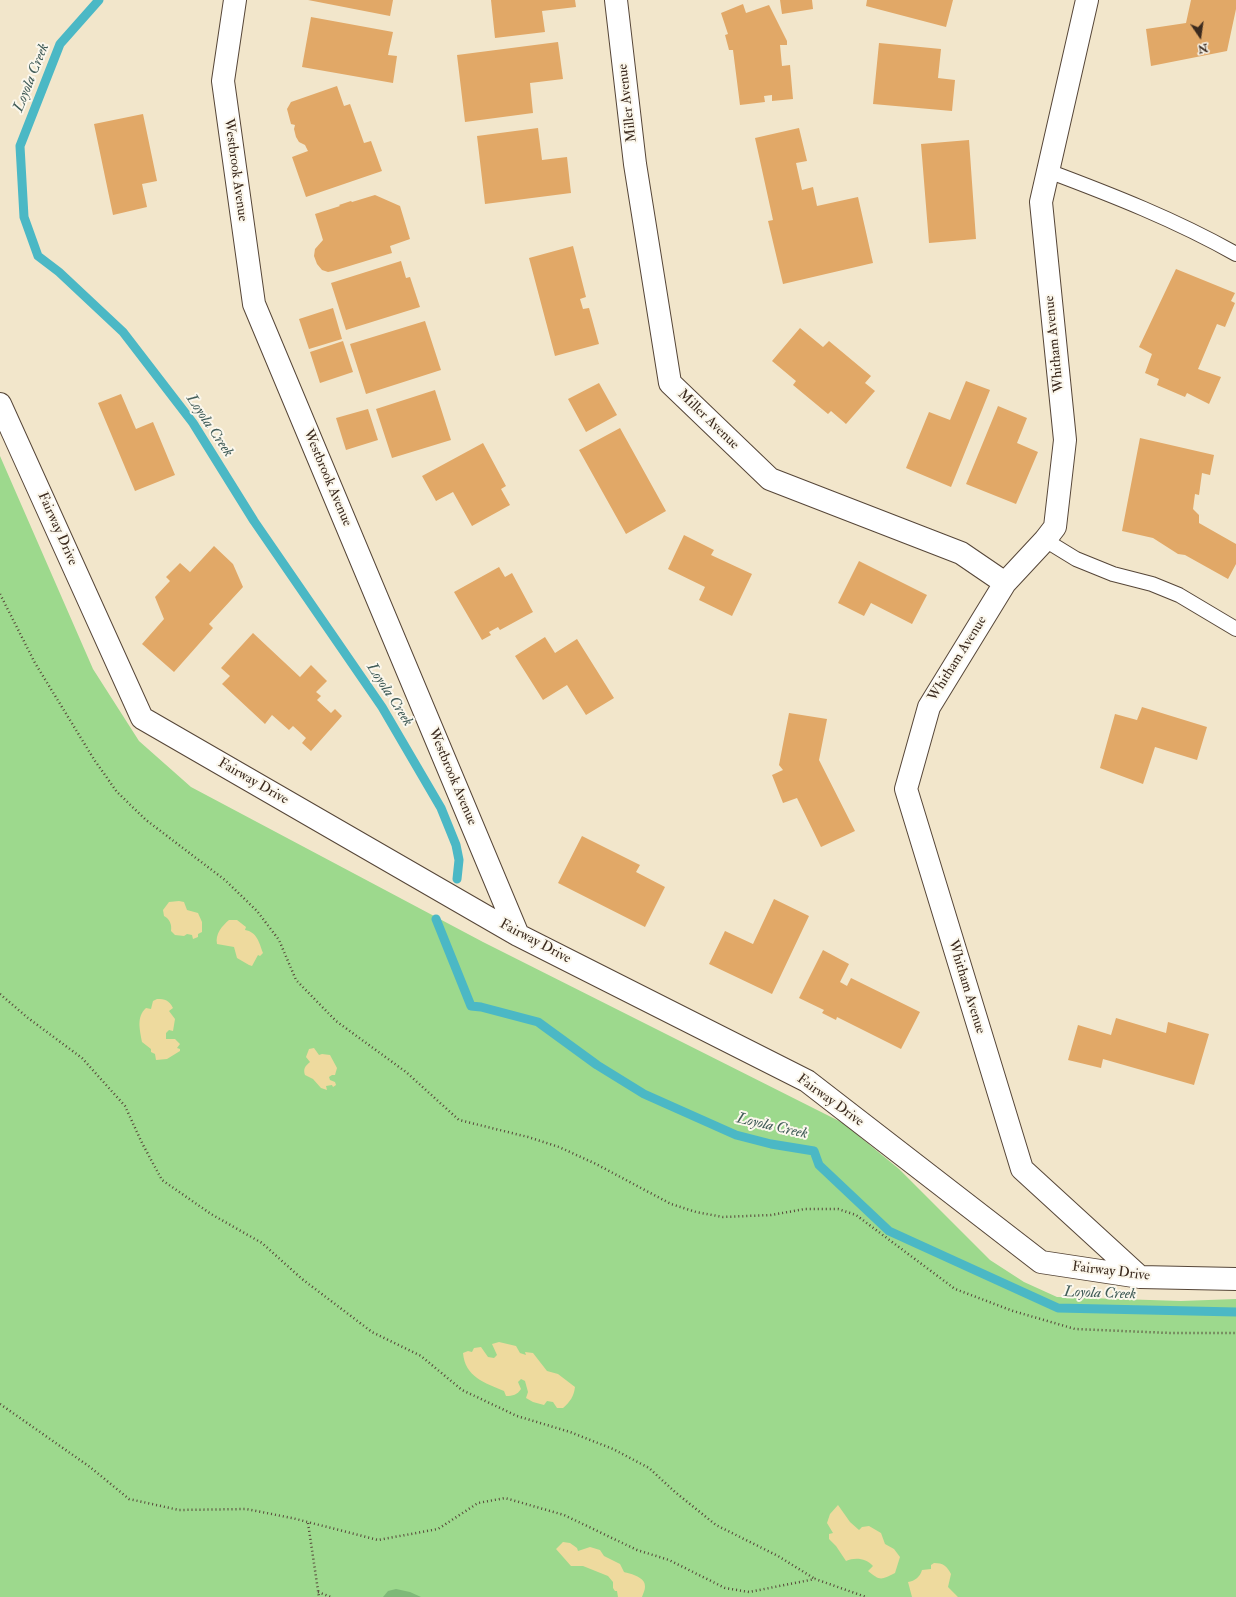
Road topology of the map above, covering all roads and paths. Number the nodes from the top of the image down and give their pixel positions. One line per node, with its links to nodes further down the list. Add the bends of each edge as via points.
1 (234, 0): 11 (street, Westbrook Avenue, via 223,82 254,304)
2 (616, 0): 8 (street, Miller Avenue, via 635,164 670,383 770,479 961,553)
3 (1087, 0): 4 (street, Whitham Avenue)
4 (1048, 171): 5 (lane, via 1122,199); 7 (street, Whitham Avenue, via 1041,202 1065,440 1055,527)
5 (1236, 254)
6 (0, 404): 11 (street, Fairway Drive, via 142,718)
7 (1045, 540): 8 (street, Whitham Avenue); 10 (lane, via 1076,559 1179,595)
8 (1006, 583): 13 (street, Whitham Avenue, via 929,707 906,789 1022,1169)
9 (0, 594): 15 (path, via 35,663 117,792 146,820 225,880 257,911 279,940 296,980 336,1021 406,1072 459,1120 559,1147 671,1204 696,1212 723,1217 771,1215 805,1209 838,1209 856,1215 955,1289 1013,1311 1075,1329)
10 (1236, 629)
11 (518, 935): 13 (street, Fairway Drive, via 807,1081 1041,1262)
12 (0, 994): 18 (path, via 82,1058 125,1106 162,1180 211,1214 262,1243 302,1278 372,1332 421,1356 462,1390 517,1416 570,1432 613,1449 649,1468 716,1525 778,1556)
13 (1140, 1277): 14 (street, Fairway Drive)
14 (1236, 1279)
15 (1236, 1333)
16 (0, 1404): 17 (path, via 90,1467 129,1499 179,1510 246,1509)
17 (308, 1523): 18 (path, via 378,1540 438,1530 478,1504 506,1498 564,1515 637,1550 669,1560 725,1588 749,1592); 19 (path)
18 (815, 1580): 22 (path)
19 (318, 1592): 20 (path); 21 (path)
20 (319, 1597)
21 (331, 1597)
22 (866, 1597)

